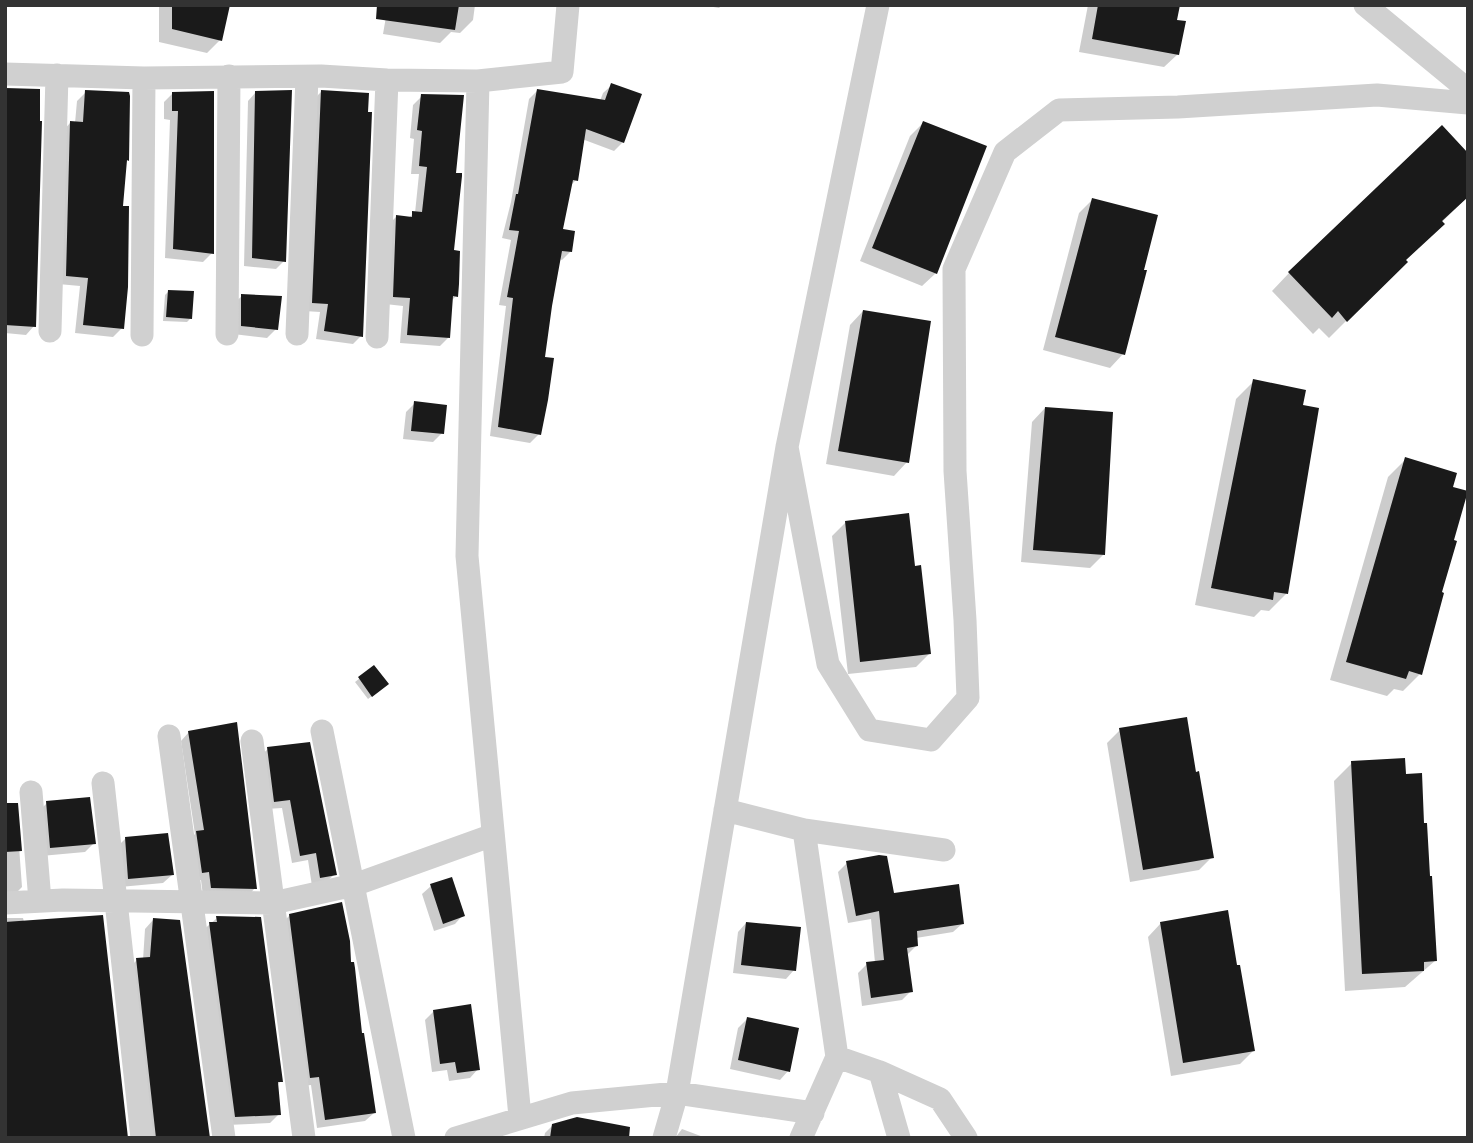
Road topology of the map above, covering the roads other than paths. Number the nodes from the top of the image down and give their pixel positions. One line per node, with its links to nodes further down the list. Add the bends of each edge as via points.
1 (568, 5): 10 (street, via 562,72)
2 (878, 5): 18 (street)
3 (1365, 5): 11 (street)
4 (5, 74): 5 (street)
5 (57, 75): 7 (street); 13 (street)
6 (229, 76): 7 (street); 8 (street); 14 (street)
7 (144, 78): 16 (street)
8 (307, 78): 9 (street); 15 (street)
9 (387, 80): 10 (street); 17 (street)
10 (478, 81): 26 (street, via 467,556)
11 (1468, 90)
12 (1468, 103): 18 (street, via 1377,95 1059,110 1005,152 954,269 955,471 968,698 931,740 869,730 828,664)
13 (50, 331)
14 (226, 334)
15 (297, 334)
16 (142, 335)
17 (377, 337)
18 (787, 447): 24 (street)
19 (322, 731): 28 (street)
20 (169, 736): 31 (street)
21 (251, 741): 33 (street)
22 (103, 783): 29 (street)
23 (31, 792): 30 (street)
24 (725, 810): 25 (street); 36 (street)
25 (804, 830): 27 (street); 34 (street)
26 (493, 835): 28 (street); 38 (street)
27 (944, 850)
28 (354, 884): 33 (street); 43 (street)
29 (115, 900): 30 (street); 31 (street); 40 (street)
30 (40, 901): 32 (street)
31 (192, 902): 33 (street); 41 (street)
32 (5, 903)
33 (273, 903): 42 (street)
34 (837, 1057): 35 (street); 37 (street)
35 (880, 1072): 47 (street); 48 (street, via 940,1099)
36 (677, 1093): 37 (street); 38 (street, via 572,1103); 45 (street)
37 (813, 1113): 46 (street)
38 (520, 1117): 39 (street)
39 (494, 1131): 44 (street)
40 (142, 1138)
41 (224, 1138)
42 (304, 1138)
43 (404, 1138)
44 (456, 1138)
45 (664, 1138)
46 (801, 1138)
47 (900, 1138)
48 (966, 1138)

